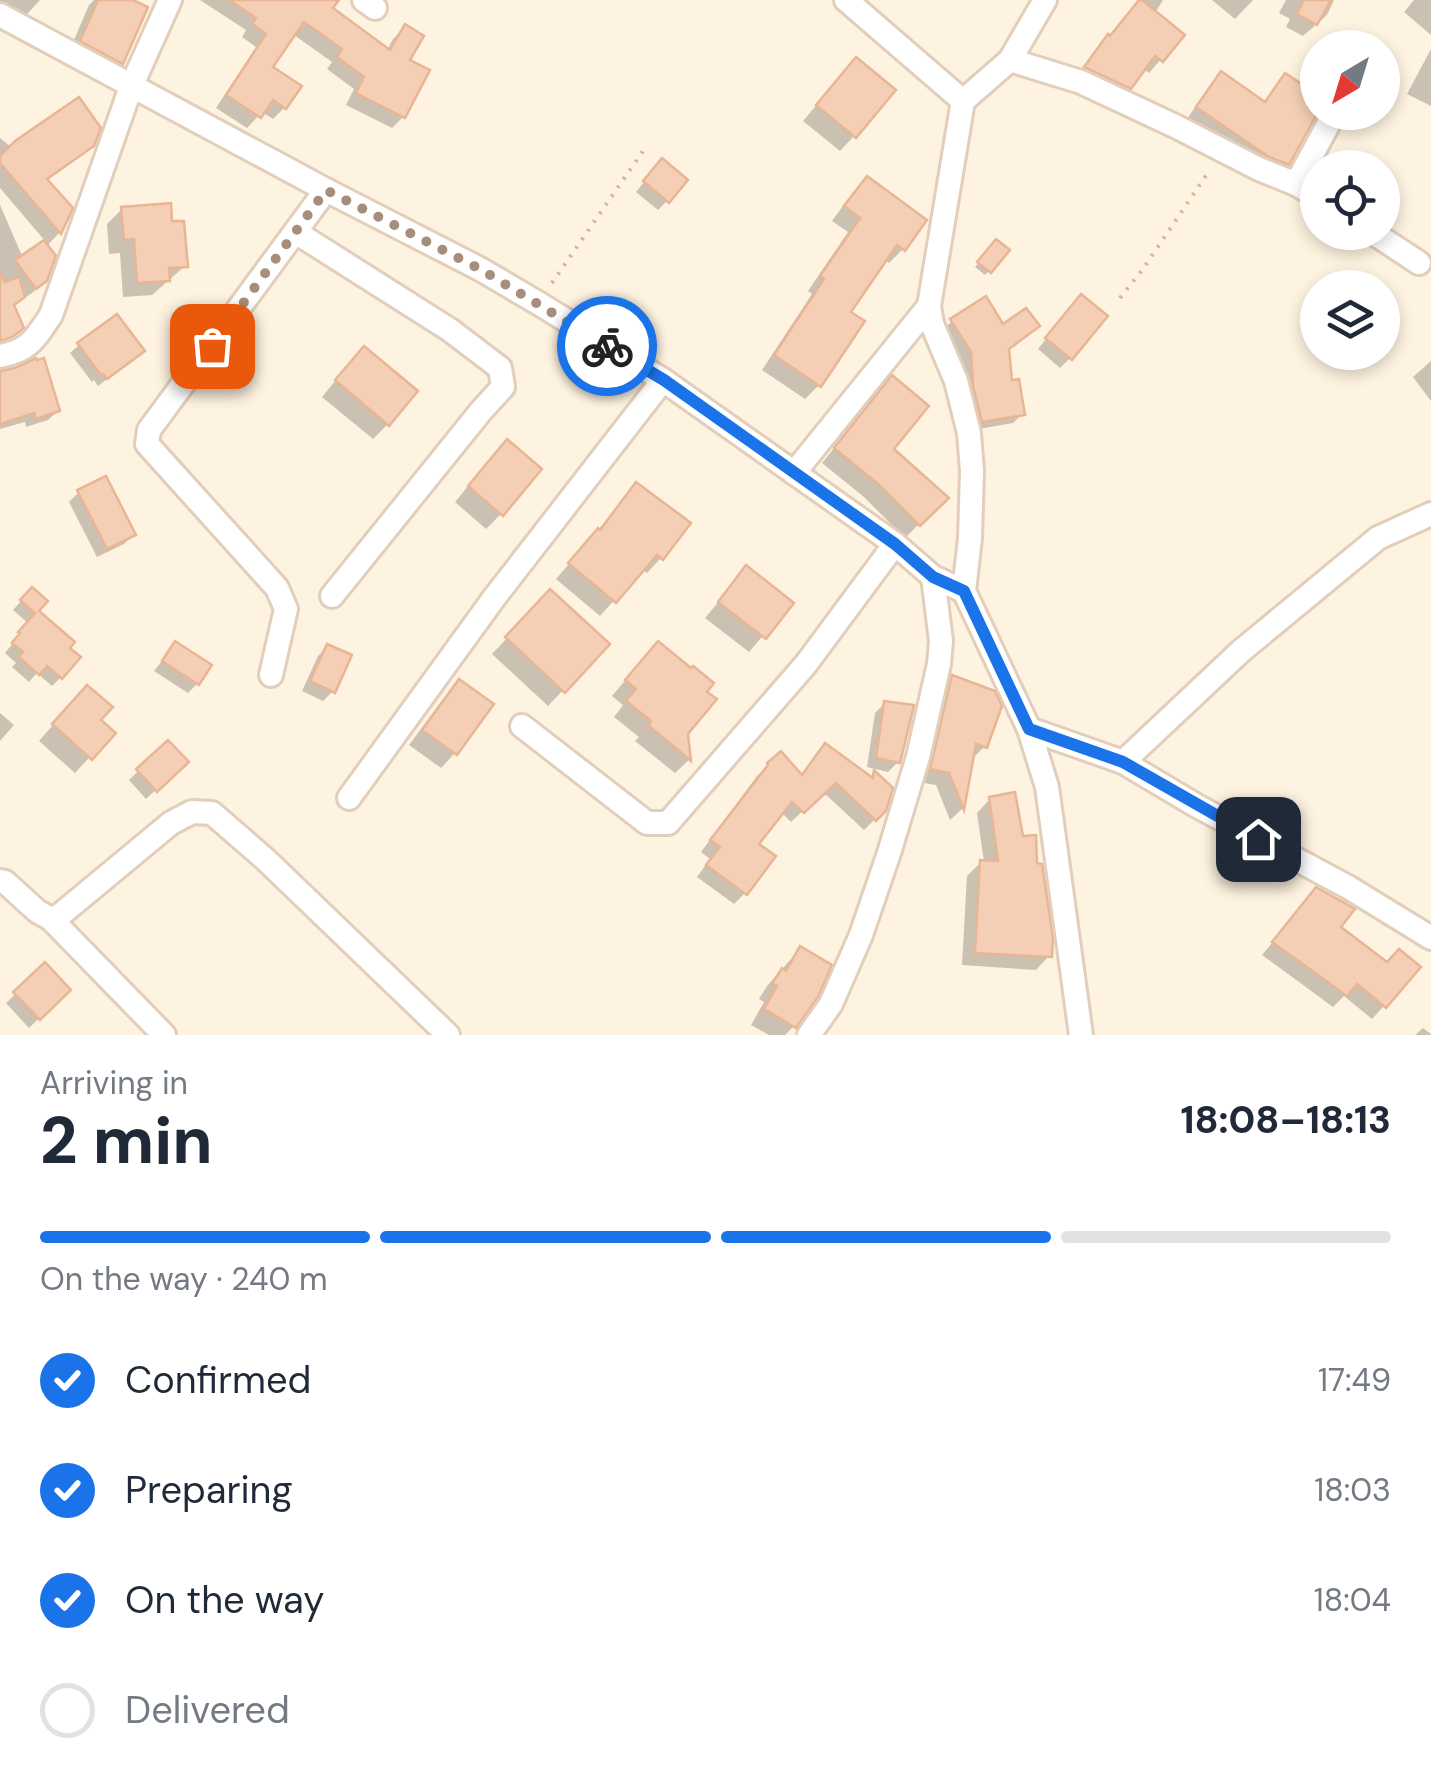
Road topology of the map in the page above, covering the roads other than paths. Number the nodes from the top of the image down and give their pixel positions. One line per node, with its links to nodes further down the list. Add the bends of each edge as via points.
1 (170, 0): 6 (street)
2 (846, 0): 7 (street)
3 (1045, 0): 5 (street)
4 (0, 15): 6 (street)
5 (1010, 60): 7 (street); 9 (street, via 1081,82)
6 (131, 87): 11 (street); 16 (street, via 51,315 33,342)
7 (963, 100): 15 (street)
8 (1326, 130): 9 (street)
9 (1296, 184): 10 (street)
10 (1300, 186)
11 (326, 190): 12 (street); 17 (street, via 480,269)
12 (296, 233): 23 (street, via 450,330 500,368 503,388); 24 (street, via 148,430 147,444 277,588 286,609)
13 (1400, 250): 14 (street)
14 (1419, 262)
15 (929, 306): 18 (street); 22 (street, via 970,433)
16 (0, 356)
17 (664, 380): 18 (street); 28 (street)
18 (794, 473): 20 (street)
19 (1431, 514): 27 (street, via 1378,538 1241,651)
20 (895, 544): 21 (street); 25 (street, via 806,664 668,823 648,822)
21 (933, 577): 22 (street); 34 (street, via 939,664 918,758 861,935 831,1004)
22 (964, 591): 26 (street)
23 (332, 596)
24 (271, 675)
25 (522, 726)
26 (1029, 729): 27 (street); 35 (street, via 1047,787)
27 (1123, 762): 31 (street)
28 (349, 798)
29 (0, 881): 30 (street)
30 (51, 918): 32 (street); 33 (street, via 171,823 192,812 212,813)
31 (1431, 938)
32 (164, 1035)
33 (448, 1035)
34 (809, 1035)
35 (1081, 1035)

